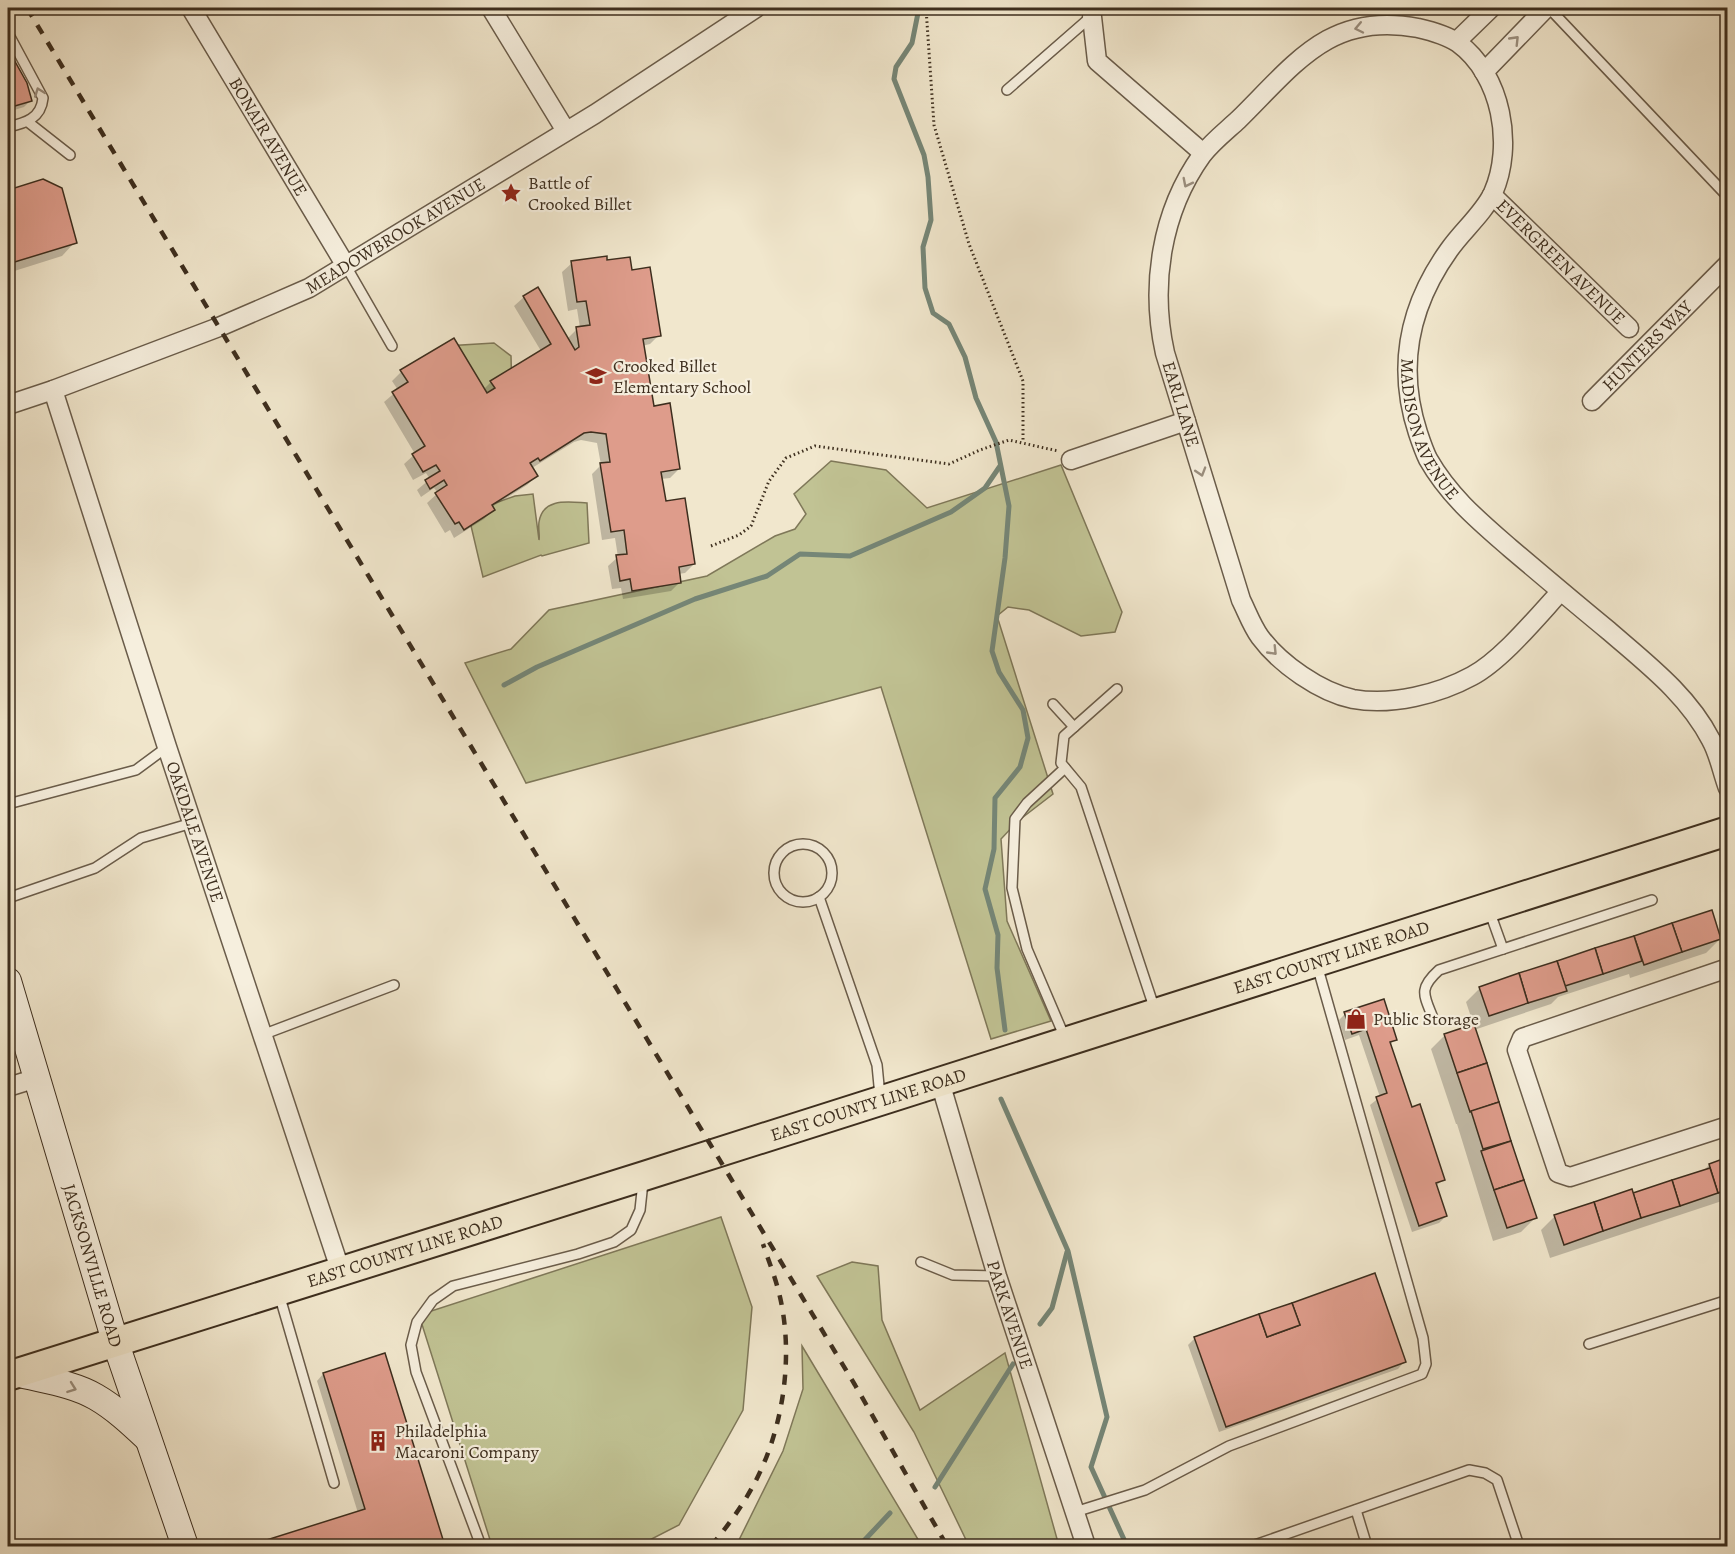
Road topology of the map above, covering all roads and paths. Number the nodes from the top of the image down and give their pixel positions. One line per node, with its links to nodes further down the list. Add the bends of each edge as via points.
1 (191, 8): 20 (street, BONAIR AVENUE)
2 (491, 8): 14 (street)
3 (756, 8): 14 (street, MEADOWBROOK AVENUE)
4 (926, 8): 27 (path, via 934,125 969,244 1023,381)
5 (1491, 8): 9 (street)
6 (1548, 8): 10 (street, one-way to 6); 18 (lane)
7 (1097, 12): 11 (lane); 15 (street, via 1097,61)
8 (8, 33): 12 (lane, one-way to 8, via 40,112 43,98)
9 (1457, 41): 10 (street, EARL LANE); 15 (street, EARL LANE, one-way to 15, via 1423,29 1390,24 1358,27 1330,37 1307,53)
10 (1484, 72): 17 (street, MADISON AVENUE, via 1498,101 1503,132 1502,163)
11 (1007, 90)
12 (28, 122): 13 (lane); 16 (lane)
13 (8, 127)
14 (566, 132): 20 (street, MEADOWBROOK AVENUE)
15 (1203, 153): 26 (street, EARL LANE, one-way to 26, via 1169,223 1159,274 1160,328)
16 (70, 155)
17 (1492, 195): 21 (street, EVERGREEN AVENUE); 30 (street, MADISON AVENUE, via 1427,283 1408,349 1407,386 1426,455 1443,484 1467,511)
18 (1728, 197)
19 (1728, 264): 24 (street, HUNTERS WAY)
20 (346, 266): 22 (lane); 23 (street, MEADOWBROOK AVENUE, via 257,312)
21 (1629, 328)
22 (392, 346)
23 (53, 390): 25 (street, MEADOWBROOK AVENUE); 34 (street, OAKDALE AVENUE)
24 (1592, 400)
25 (8, 405)
26 (1186, 421): 28 (street); 30 (street, EARL LANE, one-way to 30, via 1241,600 1259,636 1286,664 1318,686 1353,699 1395,700 1434,693 1474,675 1507,648)
27 (1023, 442): 28 (path, via 1061,451); 29 (path, via 1009,440 949,464 815,446 786,458 769,481 751,526)
28 (1071, 460)
29 (711, 546)
30 (1561, 591): 36 (street, MADISON AVENUE, via 1661,676 1690,706 1713,742)
31 (1117, 689): 33 (lane)
32 (1053, 704): 33 (lane)
33 (1074, 727): 35 (lane, via 1064,736 1061,763)
34 (167, 747): 37 (lane, via 136,770); 38 (street, OAKDALE AVENUE)
35 (1065, 768): 49 (lane, via 1082,787); 52 (lane, via 1015,819 1012,888 1027,949)
36 (1728, 788)
37 (8, 804)
38 (192, 823): 41 (lane, via 141,838 95,868); 51 (street, OAKDALE AVENUE)
39 (1728, 831): 43 (main road, EAST COUNTY LINE ROAD)
40 (819, 897): 40 (lane, via 792,900 777,888 773,870 788,847 807,843 825,853 830,861 831,881); 56 (lane, via 877,1065)
41 (8, 898)
42 (1652, 900): 44 (lane)
43 (1488, 907): 44 (lane); 45 (main road, EAST COUNTY LINE ROAD)
44 (1503, 949): 50 (lane, via 1438,970 1427,980 1424,993)
45 (1316, 962): 49 (main road, EAST COUNTY LINE ROAD); 70 (lane, via 1423,1338 1426,1364 1422,1374 1229,1446 1145,1490)
46 (1728, 968): 57 (street, via 1522,1038 1517,1050 1558,1173 1570,1177)
47 (8, 981): 53 (main road, JACKSONVILLE ROAD)
48 (394, 985): 51 (lane)
49 (1156, 1013): 52 (main road, EAST COUNTY LINE ROAD)
50 (1433, 1018)
51 (262, 1035): 60 (street, OAKDALE AVENUE)
52 (1067, 1042): 54 (main road, EAST COUNTY LINE ROAD)
53 (37, 1078): 55 (street); 64 (main road, JACKSONVILLE ROAD)
54 (940, 1082): 56 (main road, EAST COUNTY LINE ROAD); 61 (street, PARK AVENUE)
55 (8, 1088)
56 (880, 1101): 58 (main road, EAST COUNTY LINE ROAD)
57 (1728, 1126)
58 (644, 1176): 60 (main road, EAST COUNTY LINE ROAD); 72 (lane, via 640,1210 630,1230 614,1242 453,1286 433,1300 417,1322 411,1345 416,1372)
59 (921, 1262): 61 (lane, via 952,1275)
60 (341, 1272): 62 (main road, EAST COUNTY LINE ROAD)
61 (997, 1276): 70 (street, PARK AVENUE)
62 (278, 1291): 64 (main road, EAST COUNTY LINE ROAD); 68 (lane)
63 (1728, 1300): 65 (lane)
64 (115, 1341): 66 (main road, EAST COUNTY LINE ROAD); 67 (main road, JACKSONVILLE ROAD)
65 (1589, 1344)
66 (12, 1375): 67 (main road, one-way to 67, via 65,1385 96,1397)
67 (150, 1440): 71 (main road, JACKSONVILLE ROAD)
68 (334, 1483)
69 (1356, 1510): 74 (lane); 75 (lane); 76 (lane, via 1469,1470 1485,1473 1497,1480)
70 (1075, 1512): 73 (street, PARK AVENUE)
71 (185, 1546)
72 (481, 1546)
73 (1086, 1546)
74 (1252, 1546)
75 (1367, 1546)
76 (1519, 1546)

